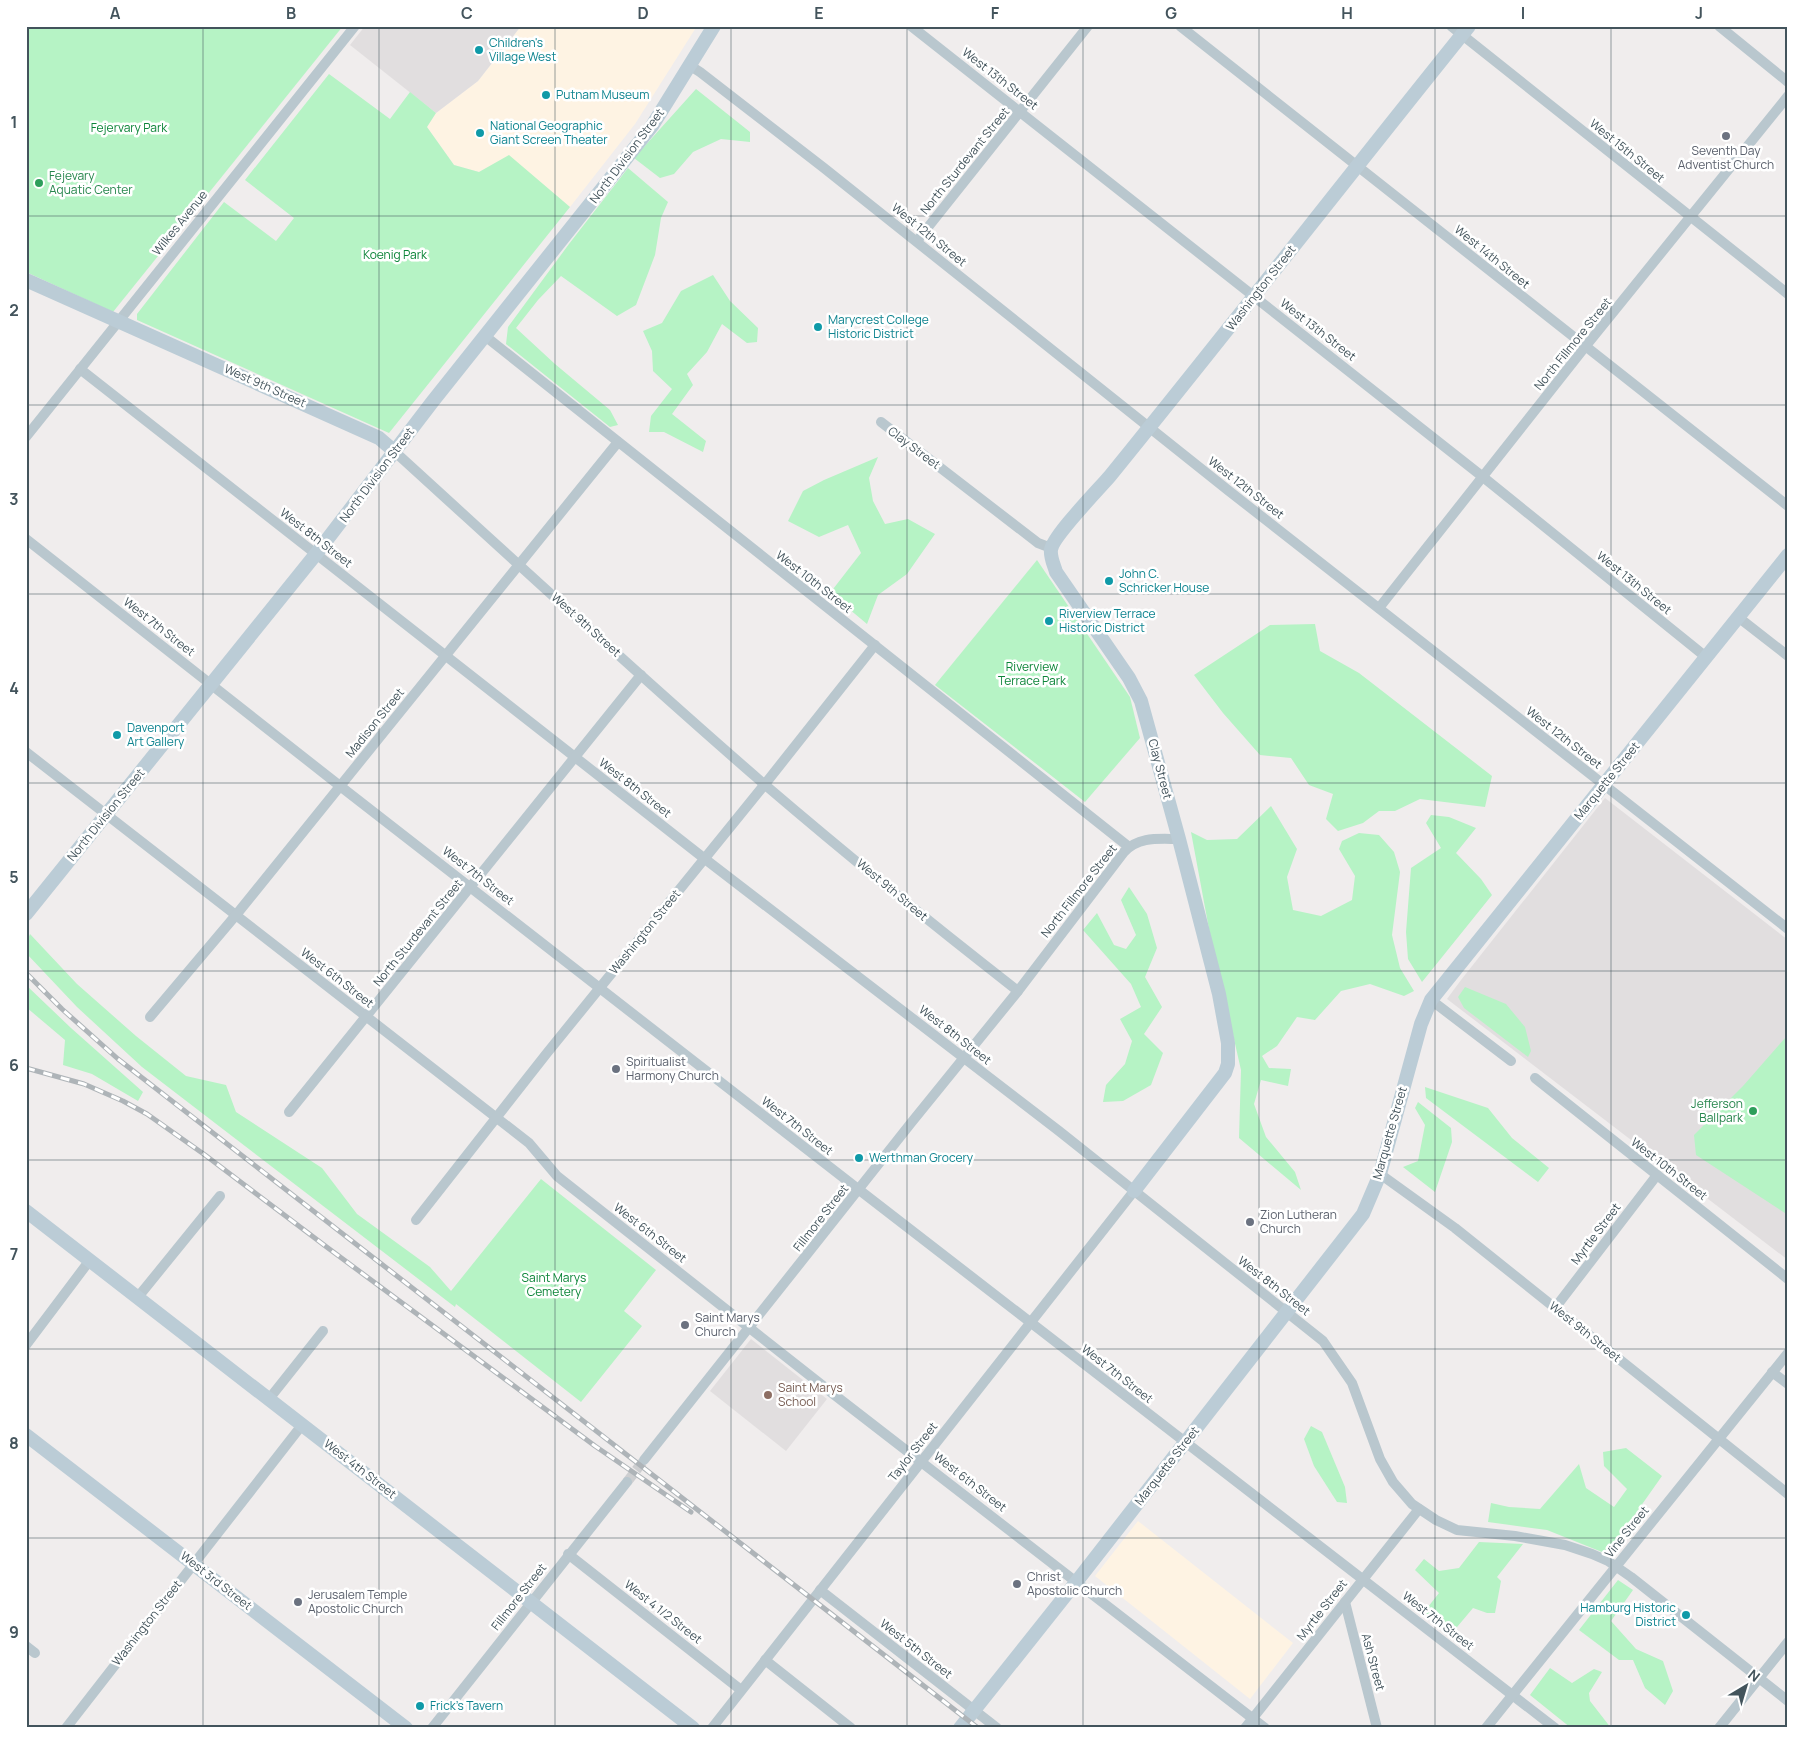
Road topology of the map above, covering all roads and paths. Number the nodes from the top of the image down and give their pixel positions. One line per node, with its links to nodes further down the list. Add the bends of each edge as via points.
1 (355, 26): 18 (street, Wilkes Avenue)
2 (714, 26): 8 (street, North Division Street)
3 (912, 26): 11 (street, West 13th Street)
4 (1088, 26): 11 (street, North Sturdevant Street)
5 (1180, 26): 12 (street, West 14th Street)
6 (1719, 26): 9 (street)
7 (1461, 29): 12 (street, Washington Street); 13 (street, West 15th Street)
8 (689, 65): 14 (street, West 12th Street); 19 (street, North Division Street, via 652,126)
9 (1788, 82)
10 (1788, 96): 13 (street, North Fillmore Street)
11 (1020, 112): 14 (street, North Sturdevant Street); 17 (street, West 13th Street)
12 (1356, 165): 17 (street, Washington Street); 20 (street, West 14th Street)
13 (1690, 217): 16 (street, West 15th Street); 20 (street, North Fillmore Street)
14 (916, 241): 23 (street, West 12th Street)
15 (26, 280): 18 (street, West 9th Street)
16 (1788, 294)
17 (1255, 296): 23 (street, Washington Street); 27 (street, West 13th Street)
18 (118, 321): 21 (street, Wilkes Avenue); 26 (street, West 9th Street, via 379,438)
19 (485, 336): 25 (street, West 10th Street); 26 (street, North Division Street)
20 (1585, 347): 27 (street, North Fillmore Street); 28 (street, West 14th Street)
21 (80, 369): 24 (street, Wilkes Avenue); 31 (street, West 8th Street)
22 (881, 422): 30 (street, Clay Street, via 1038,543)
23 (1150, 427): 30 (street, Washington Street); 34 (street, West 12th Street)
24 (26, 437)
25 (618, 442): 33 (street, Madison Street); 36 (street, West 10th Street)
26 (394, 451): 31 (street, North Division Street); 33 (street, West 9th Street)
27 (1483, 477): 34 (street, North Fillmore Street); 39 (street, West 13th Street)
28 (1788, 506)
29 (26, 539): 41 (street, West 7th Street)
30 (1051, 548): 48 (street, Clay Street, via 1056,572 1129,678 1141,701)
31 (316, 554): 37 (street, West 8th Street); 41 (street, North Division Street)
32 (1788, 555): 35 (street, Marquette Street)
33 (519, 565): 37 (street, Madison Street); 40 (street, West 9th Street)
34 (1379, 608): 45 (street, West 12th Street)
35 (1738, 617): 38 (street); 39 (street, Marquette Street)
36 (875, 645): 44 (street, Washington Street); 49 (street, West 10th Street)
37 (446, 656): 43 (street, West 8th Street); 46 (street, Madison Street)
38 (1788, 656)
39 (1706, 657): 45 (street, Marquette Street)
40 (641, 675): 43 (street, North Sturdevant Street); 44 (street, West 9th Street)
41 (211, 684): 46 (street, West 7th Street); 47 (street, North Division Street)
42 (26, 752): 47 (street, West 6th Street)
43 (575, 757): 50 (street, West 8th Street); 51 (street, North Sturdevant Street)
44 (765, 784): 50 (street, Washington Street); 56 (street, West 9th Street)
45 (1603, 785): 54 (street, West 12th Street); 57 (street, Marquette Street)
46 (340, 786): 51 (street, West 7th Street); 53 (street, Madison Street)
47 (106, 814): 52 (street, North Division Street); 53 (street, West 6th Street)
48 (1179, 839): 49 (street, North Fillmore Street, via 1142,840); 68 (street, Clay Street, via 1219,994 1228,1043 1228,1064 1225,1073)
49 (1129, 847): 56 (street, North Fillmore Street)
50 (705, 859): 55 (street, Washington Street); 60 (street, West 8th Street)
51 (471, 886): 55 (street, West 7th Street); 58 (street, North Sturdevant Street)
52 (26, 914)
53 (236, 915): 58 (street, West 6th Street); 59 (street, Madison Street)
54 (1788, 929)
55 (600, 987): 64 (street, Washington Street); 67 (street, West 7th Street)
56 (1018, 991): 60 (street, Fillmore Street)
57 (1431, 1000): 61 (street); 65 (street, Marquette Street, via 1421,1024)
58 (366, 1016): 63 (street, North Sturdevant Street); 64 (street, West 6th Street)
59 (150, 1017)
60 (965, 1058): 67 (street, Fillmore Street); 68 (street, West 8th Street)
61 (1511, 1061)
62 (1535, 1078): 66 (street, West 10th Street)
63 (289, 1112)
64 (496, 1118): 71 (street, Washington Street); 78 (street, West 6th Street, via 529,1143 557,1176)
65 (1380, 1174): 75 (street, West 9th Street, via 1455,1228); 76 (street, Marquette Street, via 1363,1214)
66 (1657, 1175): 73 (street, West 10th Street); 75 (street, Myrtle Street)
67 (858, 1190): 77 (street, West 7th Street); 78 (street, Fillmore Street)
68 (1134, 1191): 76 (street, West 8th Street); 77 (street, Taylor Street)
69 (220, 1196): 74 (street)
70 (26, 1211): 72 (street, West 4th Street)
71 (416, 1220)
72 (90, 1260): 74 (street, West 4th Street); 80 (street)
73 (1788, 1279)
74 (138, 1297): 84 (street, West 4th Street)
75 (1555, 1308): 87 (street, West 9th Street)
76 (1287, 1312): 88 (street, Marquette Street); 93 (street, West 8th Street, via 1323,1341 1352,1383 1380,1459 1393,1482)
77 (1030, 1322): 88 (street, West 7th Street); 90 (street, Taylor Street)
78 (750, 1328): 89 (street, Fillmore Street); 90 (street, West 6th Street)
79 (322, 1331): 84 (street)
80 (26, 1345)
81 (1788, 1353): 82 (street, Vine Street)
82 (1772, 1372): 83 (street); 87 (street, Vine Street)
83 (1788, 1384)
84 (269, 1399): 85 (street, West 4th Street)
85 (302, 1425): 95 (street, Washington Street); 100 (street, West 4th Street)
86 (26, 1435): 95 (street, West 3rd Street)
87 (1719, 1439): 92 (street, West 9th Street); 96 (street, Vine Street)
88 (1185, 1442): 97 (street, West 7th Street); 98 (street, Marquette Street)
89 (644, 1460)
90 (922, 1461): 98 (street, West 6th Street); 99 (street, Taylor Street)
91 (627, 1482): 94 (street, Fillmore Street)
92 (1788, 1494)
93 (1419, 1509): 96 (street, West 8th Street, via 1457,1530 1565,1545); 97 (street, Myrtle Street)
94 (568, 1554): 100 (street, Fillmore Street); 105 (street, West 4 1/2 Street)
95 (193, 1564): 110 (street, Washington Street); 111 (street, West 3rd Street)
96 (1615, 1566): 104 (street, West 8th Street); 106 (street, Vine Street)
97 (1363, 1579): 101 (street, Myrtle Street); 106 (street, West 7th Street)
98 (1077, 1581): 108 (street, Marquette Street); 109 (street, West 6th Street)
99 (820, 1590): 103 (street, Taylor Street); 108 (street, West 5th Street)
100 (531, 1602): 112 (street, Fillmore Street); 113 (street, West 4th Street)
101 (1345, 1602): 109 (street, Myrtle Street); 120 (street, Ash Street)
102 (1788, 1642): 104 (street)
103 (765, 1660): 105 (street, Taylor Street); 115 (street)
104 (1759, 1678): 107 (street, West 8th Street); 123 (street)
105 (741, 1690): 114 (street, Taylor Street)
106 (1513, 1694): 121 (street, Vine Street); 122 (street, West 7th Street)
107 (1788, 1701)
108 (974, 1710): 116 (street, Marquette Street); 117 (street, West 5th Street)
109 (1252, 1718): 118 (street, Myrtle Street); 119 (street, West 6th Street)
110 (66, 1728)
111 (406, 1728)
112 (432, 1728)
113 (693, 1728)
114 (712, 1728)
115 (852, 1728)
116 (960, 1728)
117 (997, 1728)
118 (1245, 1728)
119 (1265, 1728)
120 (1377, 1728)
121 (1486, 1728)
122 (1555, 1728)
123 (1720, 1728)

